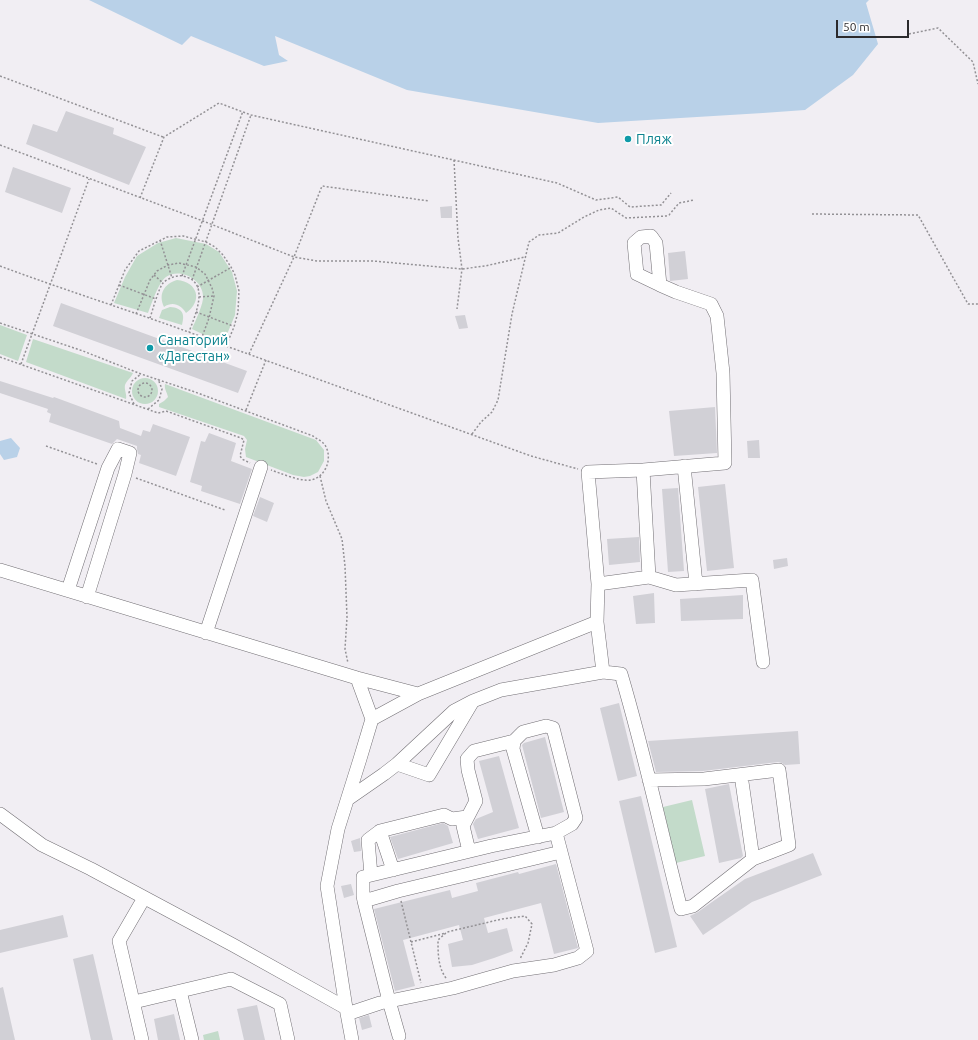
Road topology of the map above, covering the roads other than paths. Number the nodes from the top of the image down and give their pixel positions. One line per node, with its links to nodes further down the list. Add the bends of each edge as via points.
1 (660, 285): 2 (street, via 711,304 717,316 723,373 725,463)
2 (684, 466): 4 (street); 8 (street)
3 (261, 467): 12 (street)
4 (643, 470): 6 (street); 7 (street, via 588,472)
5 (0, 570): 9 (street)
6 (648, 577): 7 (street); 8 (street, via 676,585)
7 (598, 584): 11 (street)
8 (696, 584): 13 (street, via 752,580)
9 (68, 590): 10 (street); 10 (street, via 108,468 118,449 130,453)
10 (87, 597): 12 (street)
11 (597, 622): 14 (street); 16 (street)
12 (206, 633): 15 (street)
13 (763, 662)
14 (603, 672): 17 (street, via 501,690); 22 (street, via 621,674)
15 (356, 678): 16 (street); 18 (street)
16 (418, 694): 18 (street)
17 (473, 701): 20 (street, via 454,711); 20 (street, via 429,775)
18 (372, 719): 23 (street)
19 (514, 741): 25 (street, via 474,751 467,759 476,801); 27 (street, via 523,732 546,726 553,728 576,818 572,824); 28 (street, via 513,749)
20 (397, 764): 23 (street)
21 (741, 775): 22 (street); 31 (street); 31 (street, via 779,770 789,845)
22 (649, 780): 31 (street, via 681,909 693,906)
23 (348, 799): 39 (street, via 338,828 327,886)
24 (0, 814): 34 (street, via 42,845)
25 (467, 818): 26 (street, via 452,819 444,815); 29 (street, via 463,826)
26 (380, 832): 32 (street); 33 (street, via 368,840)
27 (556, 833): 28 (street); 30 (street)
28 (538, 837): 29 (street)
29 (469, 851): 32 (street)
30 (561, 852): 35 (street); 37 (street, via 587,951 578,958 554,965 513,971 453,988)
31 (753, 859)
32 (393, 870): 33 (street)
33 (371, 875): 35 (street, via 363,877)
34 (144, 898): 38 (street, via 119,941); 39 (street)
35 (364, 901): 37 (street)
36 (180, 991): 38 (street); 42 (street); 43 (street, via 231,979 280,1004)
37 (389, 1001): 39 (street); 40 (street)
38 (134, 1002): 41 (street)
39 (346, 1011): 44 (street)
40 (399, 1036)
41 (142, 1040)
42 (192, 1040)
43 (288, 1040)
44 (352, 1040)

